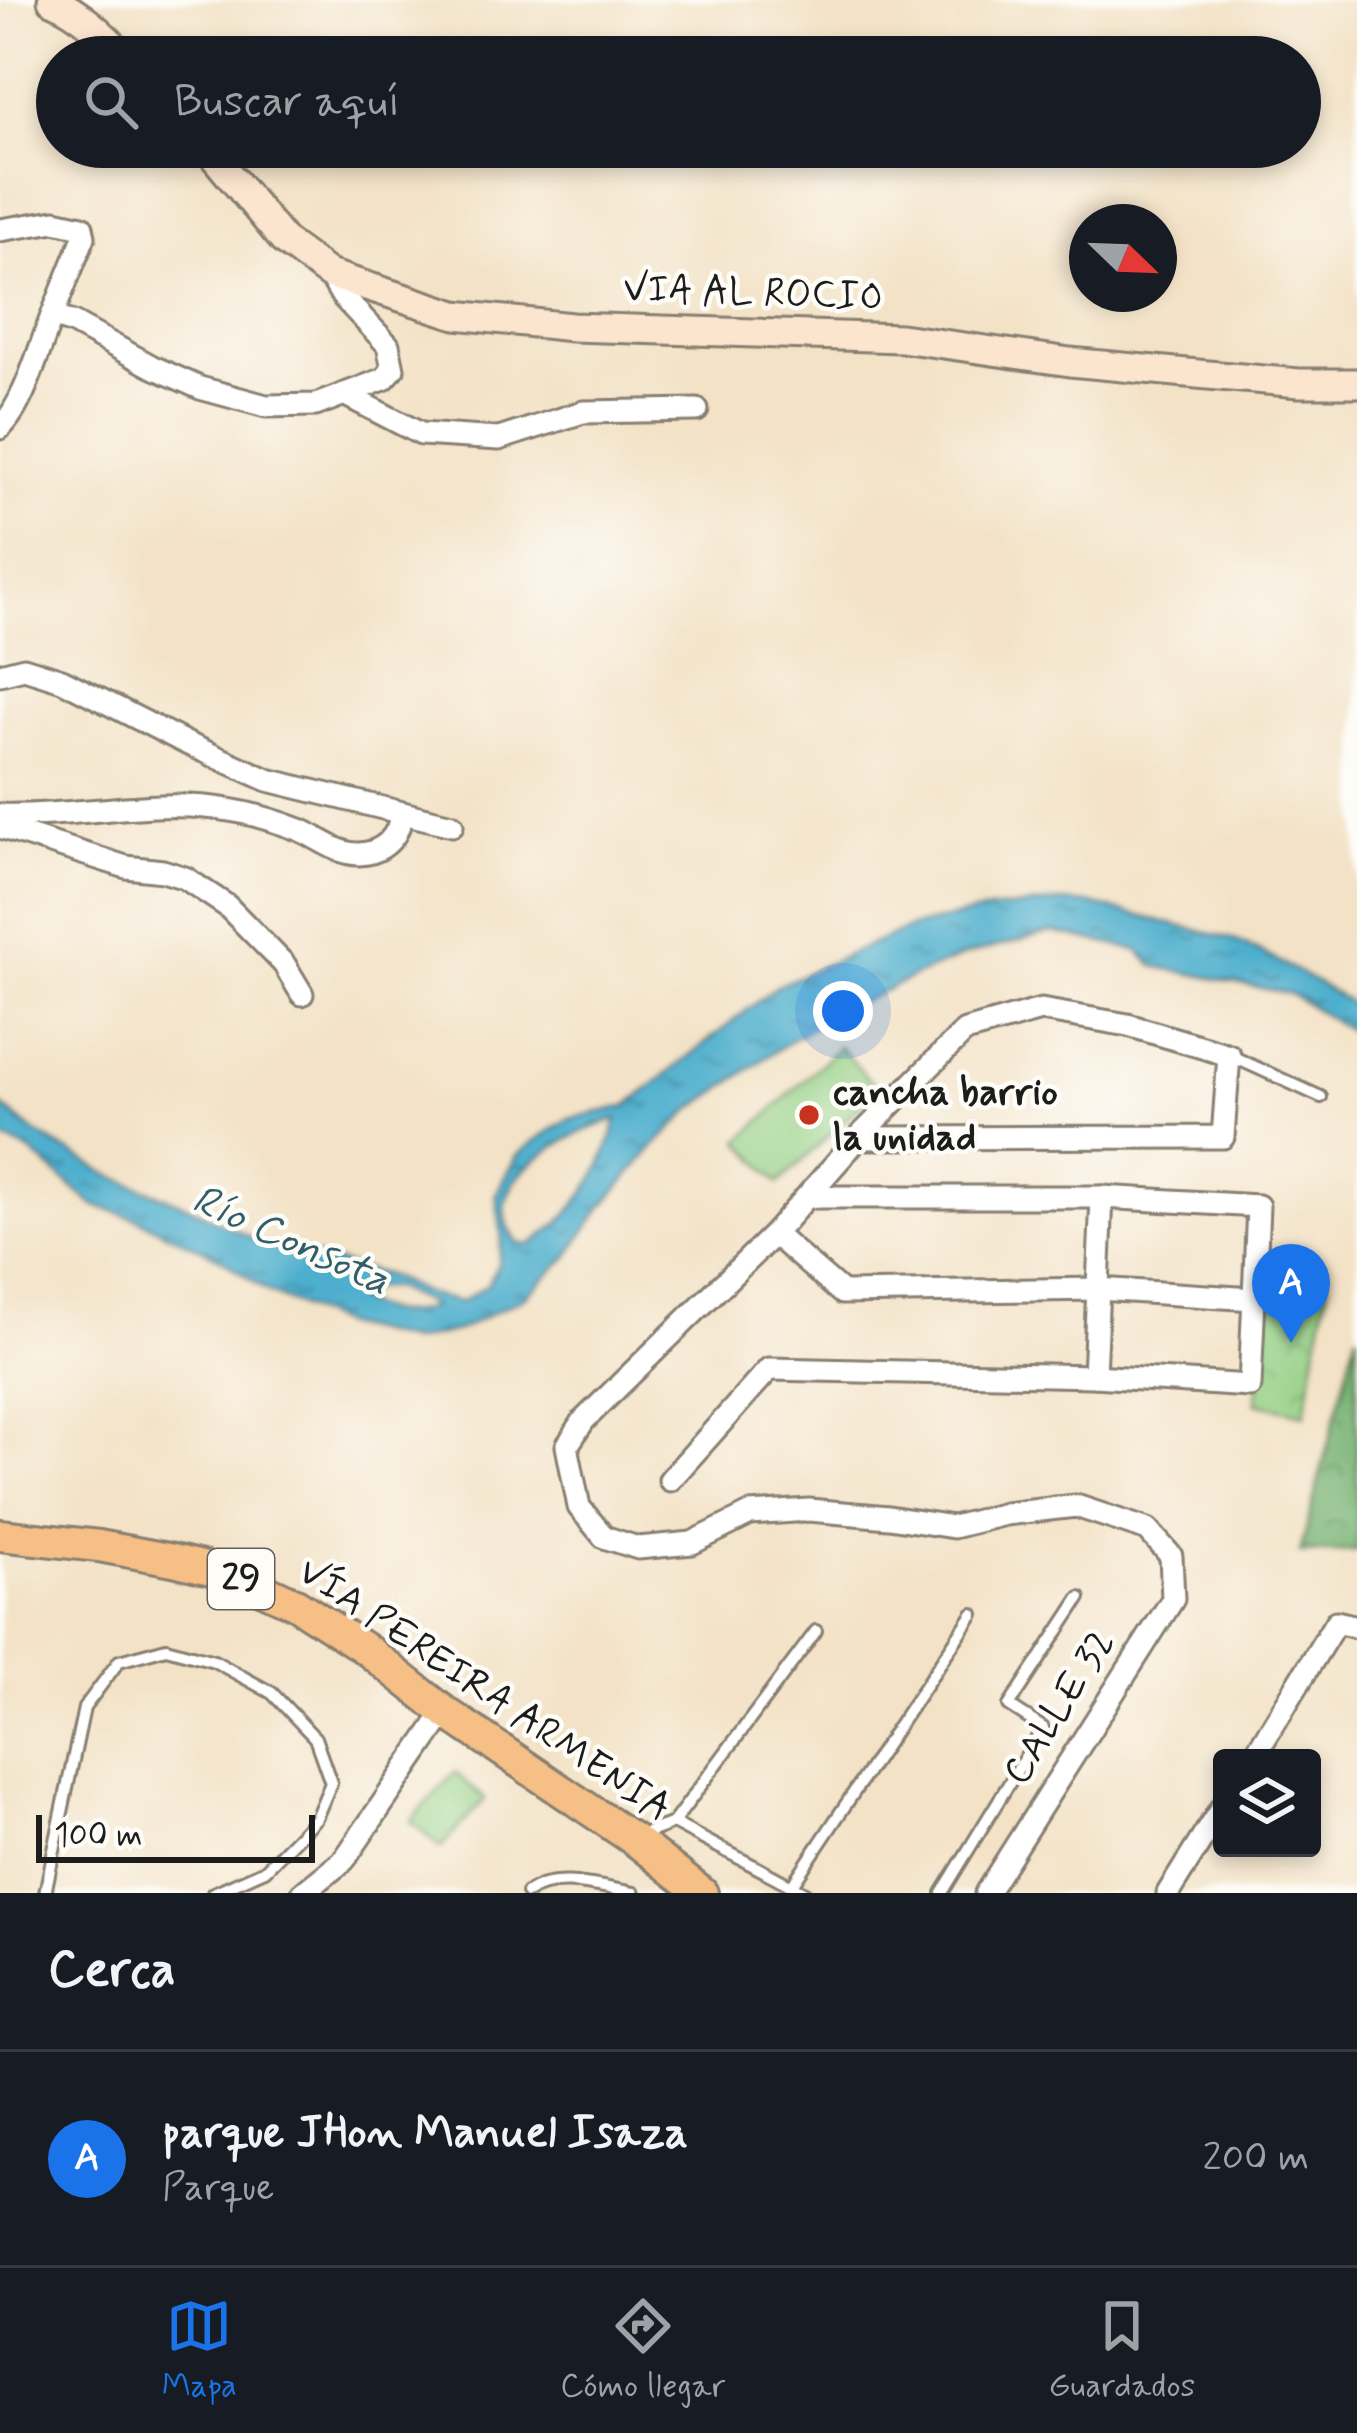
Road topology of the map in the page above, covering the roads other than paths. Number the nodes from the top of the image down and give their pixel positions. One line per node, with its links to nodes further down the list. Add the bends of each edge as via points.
1 (52, 0): 2 (main road)
2 (105, 36)
3 (223, 168): 5 (main road, VIA AL ROCIO, via 284,242)
4 (0, 230): 6 (street, via 55,221 82,226)
5 (329, 274): 7 (main road, VIA AL ROCIO, via 456,316 901,338 1070,362); 8 (street, via 388,344 393,368)
6 (52, 316): 8 (street, via 200,388 266,406 316,405); 10 (street)
7 (1357, 383)
8 (344, 394): 9 (street, via 421,434 499,439 583,412)
9 (697, 410)
10 (0, 428)
11 (0, 674): 12 (street, via 24,668 62,680 268,780)
12 (401, 814): 13 (street, via 395,837 359,854 226,810); 14 (street)
13 (0, 815)
14 (452, 825)
15 (0, 827): 16 (street, via 185,878 227,906)
16 (302, 994)
17 (1229, 1055): 18 (lane); 19 (street, via 1041,1010 965,1031); 19 (street, via 1223,1137)
18 (1322, 1097)
19 (859, 1138): 21 (street)
20 (1102, 1197): 21 (street); 23 (street); 24 (street, via 1258,1206)
21 (807, 1198): 22 (street)
22 (774, 1234): 23 (street, via 842,1293); 46 (street, CALLE 32, via 567,1445 579,1507 604,1537 638,1548 692,1543 750,1514 809,1510 953,1527 1076,1506 1148,1530 1171,1556 1172,1599)
23 (1098, 1289): 24 (street); 25 (street)
24 (1254, 1299): 25 (street, via 1250,1386)
25 (1094, 1376): 26 (street, via 769,1369)
26 (670, 1480)
27 (0, 1535): 32 (main road, VÍA PEREIRA ARMENIA / 29, via 231,1574 368,1650)
28 (1080, 1598): 45 (lane, via 1009,1706 1043,1728)
29 (973, 1614): 37 (lane)
30 (1346, 1625): 33 (street)
31 (816, 1631): 35 (lane)
32 (445, 1712): 36 (main road, VÍA PEREIRA ARMENIA / 29); 40 (street, via 344,1860)
33 (1258, 1749)
34 (1213, 1821): 47 (street)
35 (674, 1823): 36 (lane); 37 (lane)
36 (633, 1838): 43 (main road, VÍA PEREIRA ARMENIA / 29)
37 (792, 1886): 44 (lane)
38 (45, 1893): 39 (lane, via 84,1708 119,1661 166,1648 214,1661 272,1693 315,1738 332,1783 316,1818 266,1870)
39 (213, 1893)
40 (303, 1893)
41 (527, 1893): 42 (lane, via 550,1882)
42 (634, 1893)
43 (702, 1893)
44 (806, 1893)
45 (942, 1893)
46 (986, 1893)
47 (1168, 1893)

